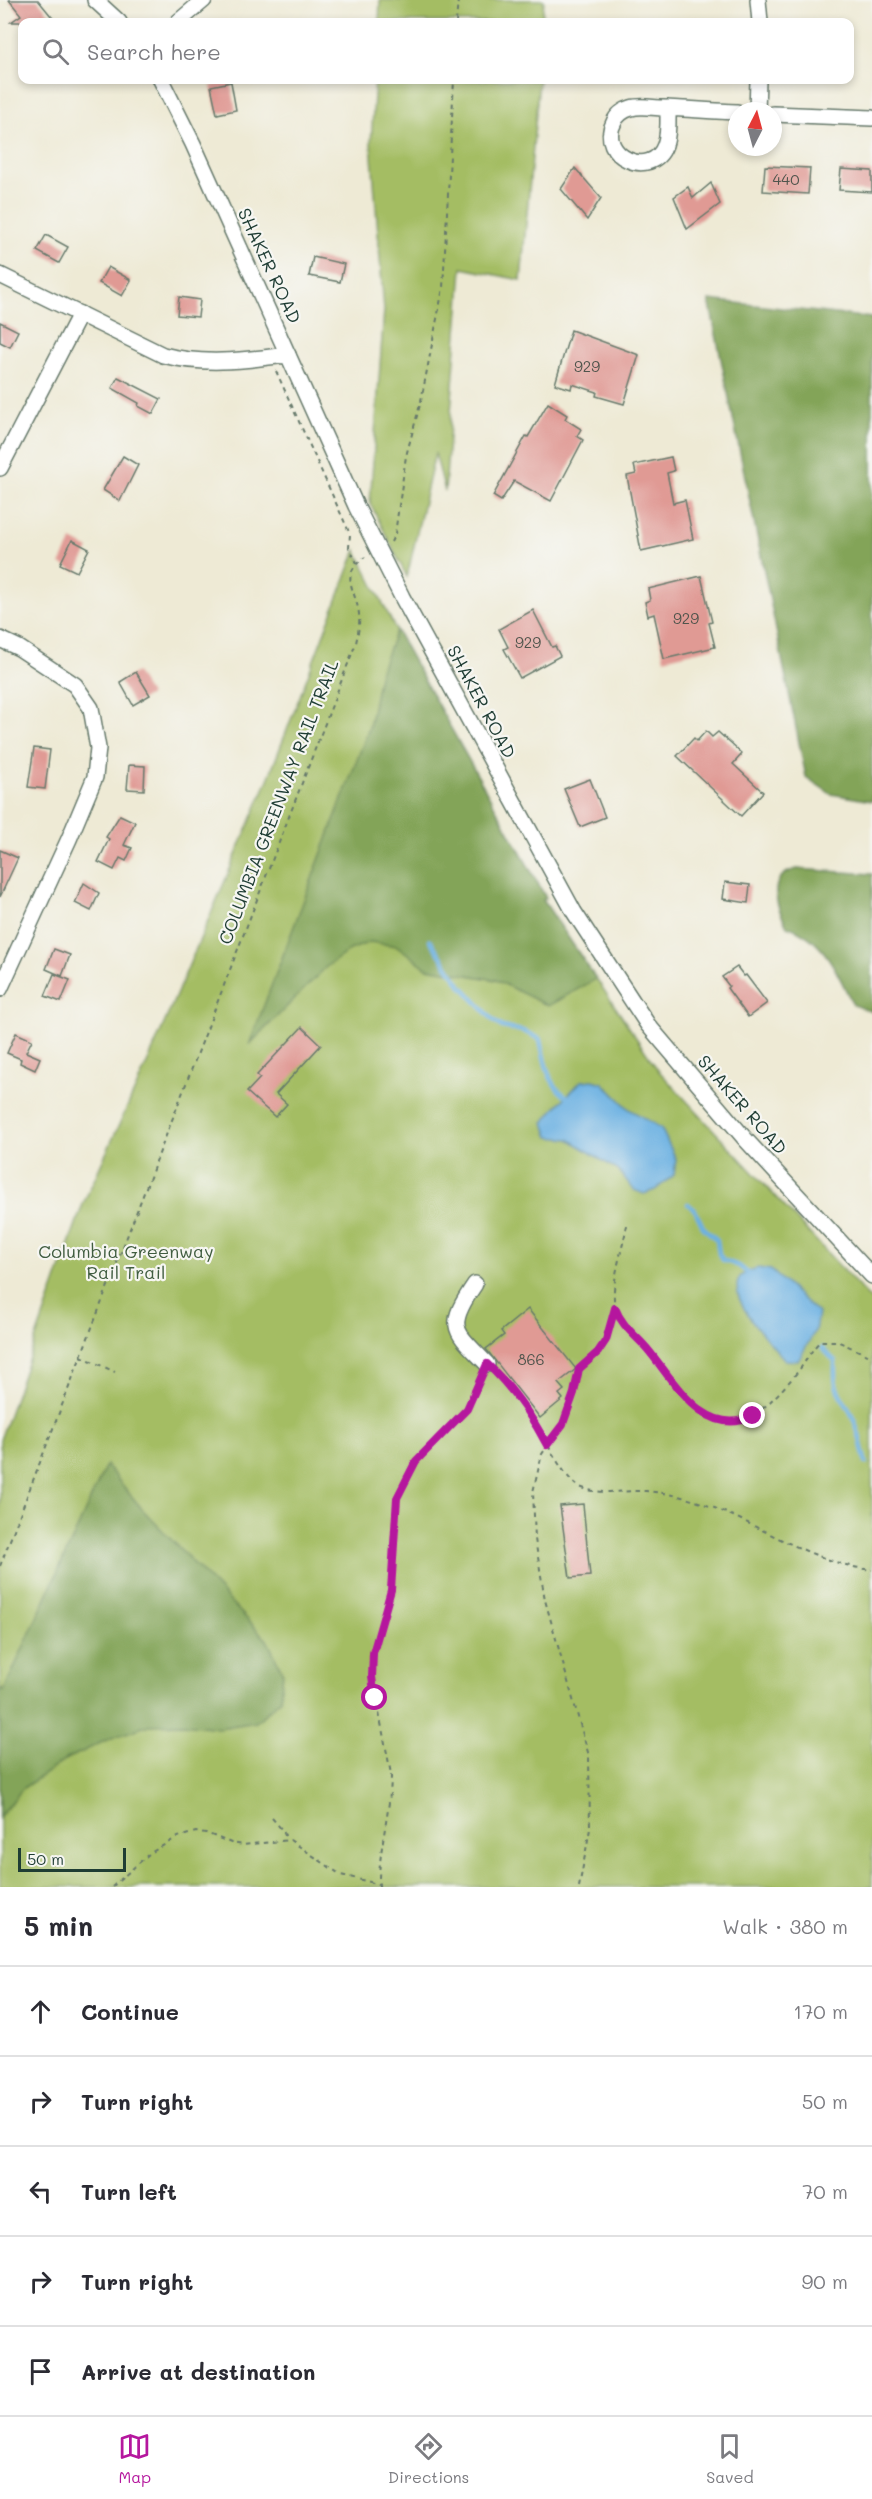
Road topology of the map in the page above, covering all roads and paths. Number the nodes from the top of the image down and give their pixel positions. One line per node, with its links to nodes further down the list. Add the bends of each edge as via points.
1 (95, 0): 5 (street)
2 (204, 0): 6 (street)
3 (458, 0): 7 (path)
4 (758, 0): 8 (street)
5 (115, 18)
6 (183, 18)
7 (456, 18)
8 (760, 18)
9 (163, 84): 19 (street, SHAKER ROAD)
10 (454, 84): 22 (path, via 443,288 406,456 395,534)
11 (758, 84): 12 (street)
12 (757, 102)
13 (668, 108): 13 (street, via 666,142 657,157 634,163 618,154 610,137 619,115 636,107); 14 (street)
14 (728, 111)
15 (782, 114): 16 (street)
16 (872, 118)
17 (0, 275): 18 (street)
18 (80, 314): 20 (street, via 145,347 184,361); 21 (street)
19 (288, 355): 20 (street); 28 (street, SHAKER ROAD, via 378,550 574,912 648,1025 746,1140)
20 (270, 357): 24 (path, via 350,534 349,548)
21 (0, 468)
22 (388, 544)
23 (369, 555): 24 (path)
24 (357, 563): 31 (path, COLUMBIA GREENWAY RAIL TRAIL, via 350,579 359,615 356,643)
25 (0, 639): 26 (street, via 75,685 91,708 98,748 95,777)
26 (0, 989)
27 (627, 1225): 30 (path, via 613,1295)
28 (872, 1276)
29 (475, 1284): 33 (street, via 458,1312 455,1327)
30 (615, 1308): 32 (path, via 620,1321 690,1402 725,1422 753,1416 801,1369 821,1341 837,1341); 35 (path, via 606,1340 579,1369 563,1424)
31 (81, 1356): 34 (path); 36 (path, COLUMBIA GREENWAY RAIL TRAIL)
32 (872, 1357)
33 (487, 1364): 35 (path, via 530,1413); 40 (path, via 467,1409 416,1461 394,1509 391,1590 373,1661 374,1688 391,1774)
34 (115, 1372)
35 (547, 1445): 37 (path, via 578,1486 684,1497 836,1562); 42 (path, via 536,1471 533,1523 545,1600 589,1756 590,1829)
36 (0, 1566)
37 (872, 1570)
38 (272, 1818): 39 (path)
39 (287, 1840): 40 (path, via 341,1875); 41 (path, via 250,1846 231,1844 201,1832 188,1834 150,1853)
40 (379, 1886)
41 (112, 1887)
42 (579, 1887)

